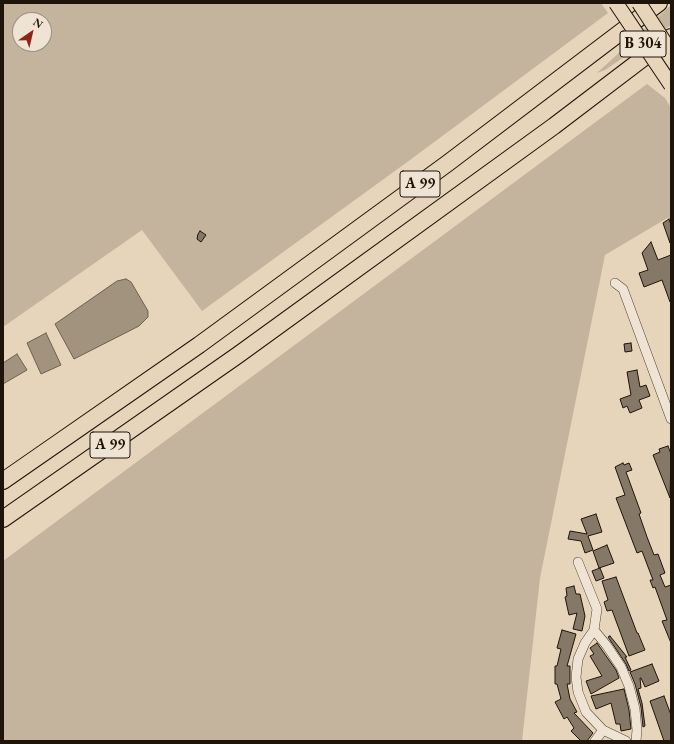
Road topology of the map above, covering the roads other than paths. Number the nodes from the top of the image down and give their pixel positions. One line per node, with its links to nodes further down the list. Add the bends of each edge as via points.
1 (616, 3): 6 (main road, B 304, bridge)
2 (639, 3): 5 (main road, B 304, bridge)
3 (659, 3): 9 (highway, A 99, via 448,164 199,345)
4 (671, 38): 10 (highway, A 99, via 238,356)
5 (671, 52)
6 (671, 85)
7 (615, 283): 8 (street, via 623,289)
8 (671, 419)
9 (3, 481)
10 (3, 519)
11 (578, 562): 12 (street, via 597,608)
12 (594, 630): 13 (street, via 578,659 576,677 578,692 586,712); 16 (street, via 607,646 629,686 635,709)
13 (603, 730): 14 (street); 15 (street)
14 (595, 741)
15 (626, 741)
16 (636, 741)

